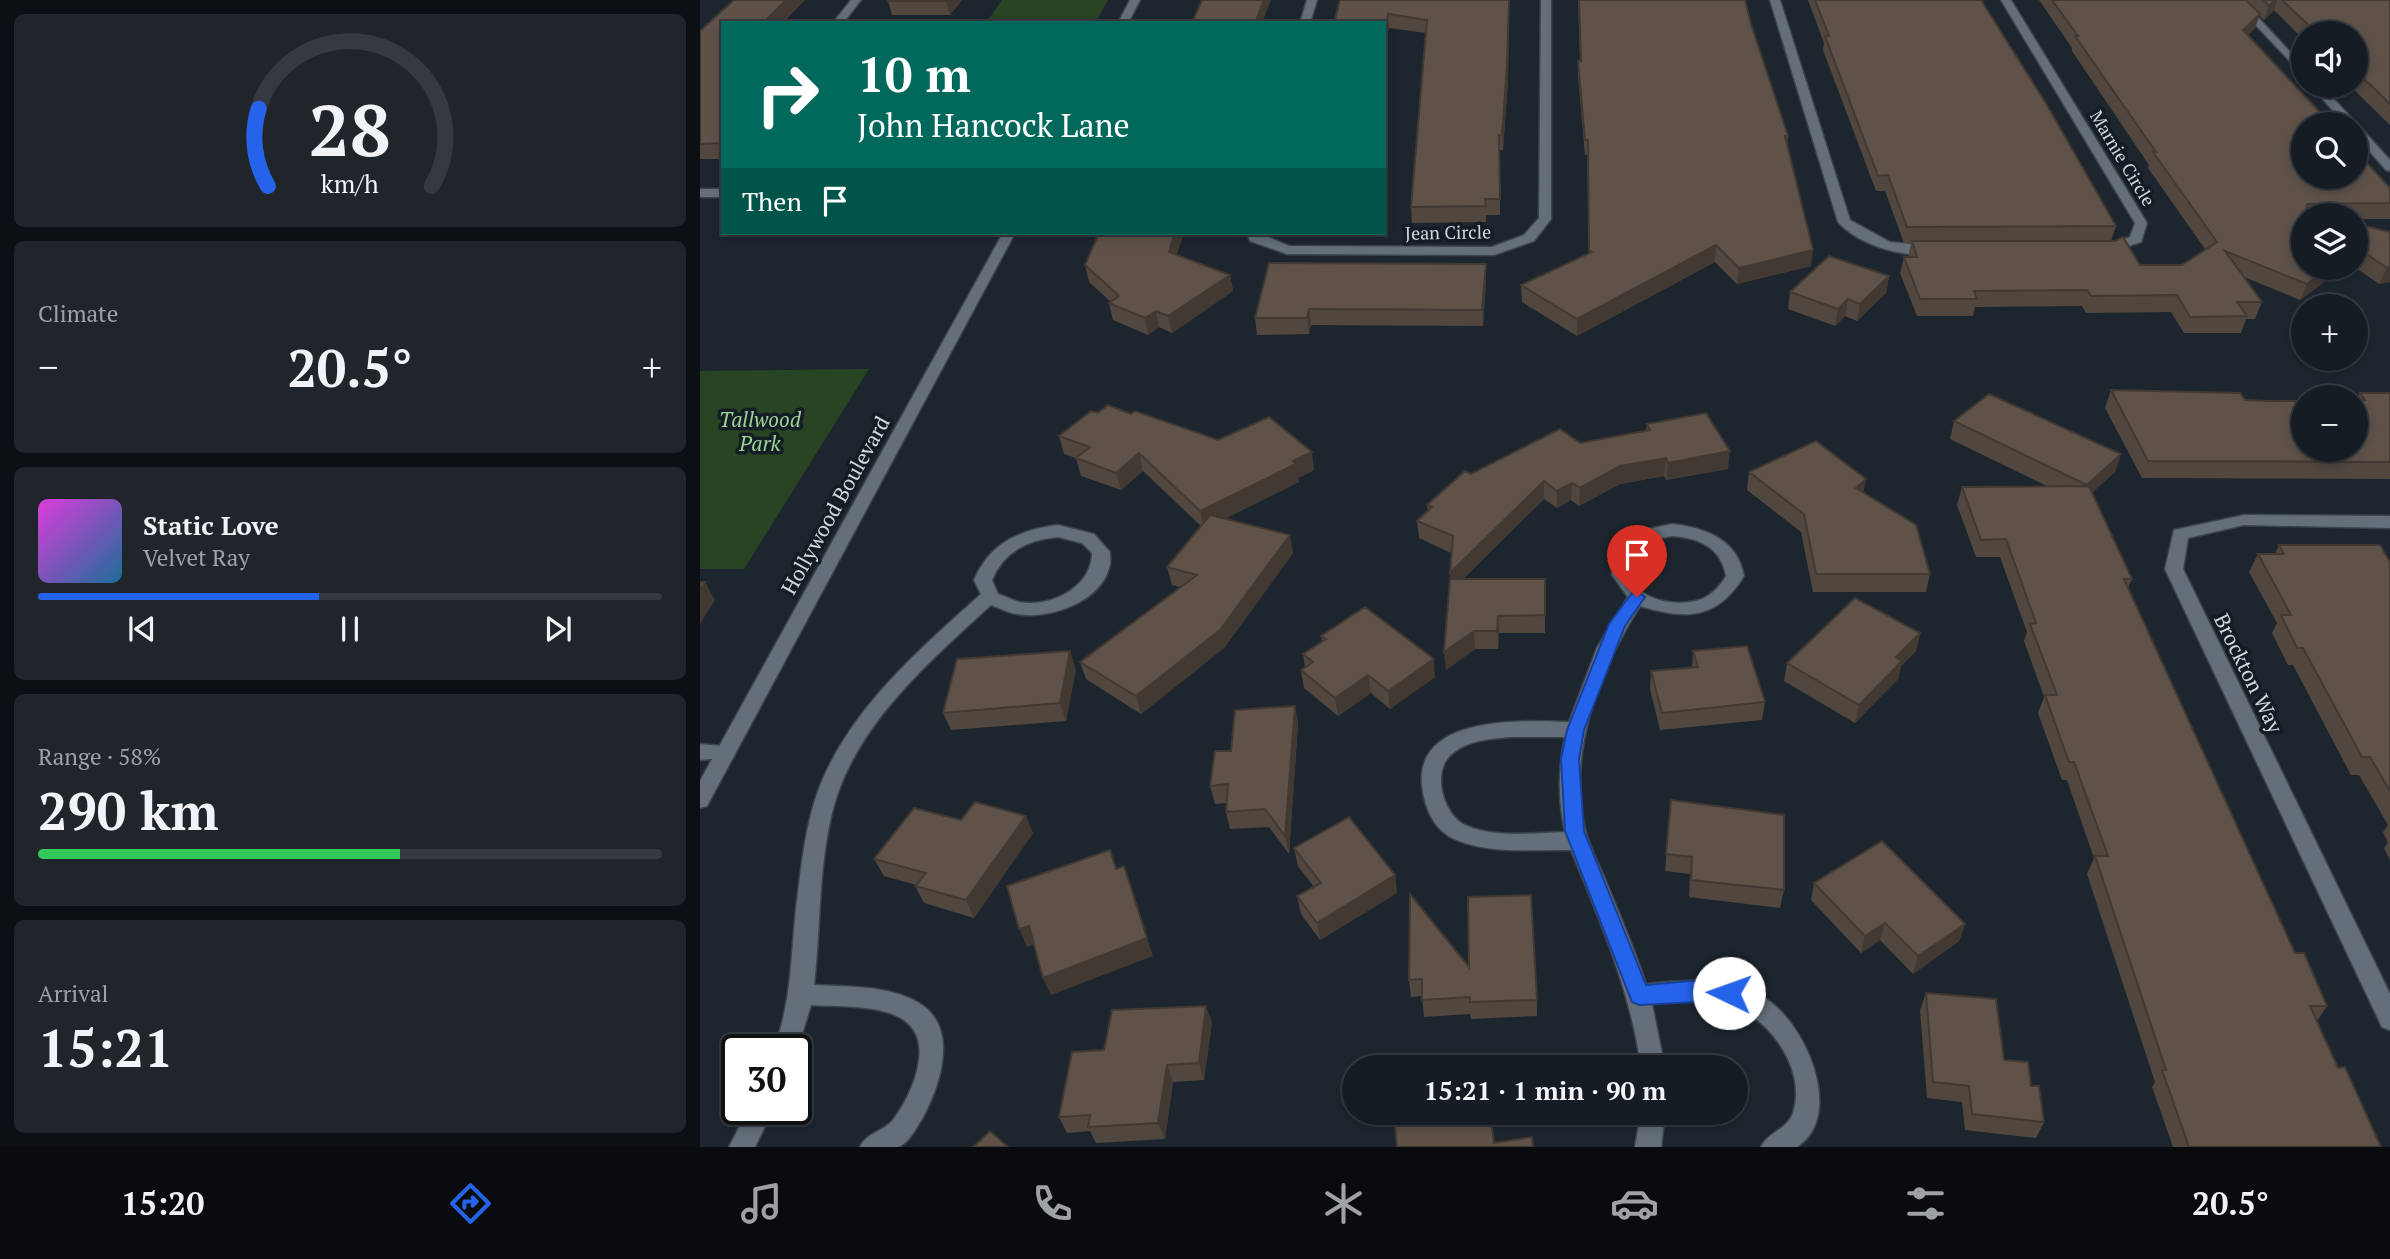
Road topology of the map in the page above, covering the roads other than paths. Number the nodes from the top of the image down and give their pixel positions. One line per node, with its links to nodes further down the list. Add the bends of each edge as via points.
1 (856, 0): 8 (street)
2 (1135, 0): 9 (street)
3 (1312, 0): 10 (street)
4 (1546, 0): 19 (street, Jean Circle, via 1545,219 1529,238 1494,251 1287,250)
5 (1775, 0): 20 (street, via 1844,222 1867,240 1901,250)
6 (2006, 0): 21 (street, Marnie Circle, via 2141,223 2136,239 2110,250)
7 (2237, 0): 11 (street)
8 (840, 21)
9 (1124, 21)
10 (1306, 21)
11 (2291, 59)
12 (2327, 98): 13 (street)
13 (2340, 112)
14 (2368, 142): 15 (street)
15 (2390, 167)
16 (700, 193): 17 (street)
17 (721, 193)
18 (1008, 235): 27 (street, Hollywood Boulevard)
19 (1253, 235)
20 (1943, 250)
21 (2096, 250)
22 (2390, 522): 32 (street, Brockton Way, via 2244,520 2180,534 2174,569)
23 (989, 596): 23 (street, via 1015,609 1063,604 1099,577 1104,555 1089,537 1075,533 1058,531 1023,538 995,556 987,567 983,580); 30 (street, via 916,663 878,707 832,783 821,820 807,909)
24 (1637, 597): 24 (street, via 1666,607 1698,607 1731,586 1734,565 1729,553 1705,536 1655,531 1640,536 1620,554 1620,578); 25 (street, via 1617,624)
25 (1576, 730): 29 (street, via 1570,794); 29 (street, via 1515,729 1464,736 1436,759 1430,779 1440,813 1452,828 1491,838)
26 (700, 752): 27 (street)
27 (726, 752): 28 (street, Hollywood Boulevard)
28 (700, 800)
29 (1579, 841): 31 (street)
30 (801, 994): 33 (street); 38 (street, via 876,1001 911,1010 929,1025 933,1044 919,1100 898,1132)
31 (1639, 995): 34 (street); 40 (street, via 1702,990 1729,993 1764,1010 1780,1027 1806,1076 1808,1100 1800,1127)
32 (2390, 1019)
33 (790, 1034)
34 (1651, 1055)
35 (753, 1125): 37 (street)
36 (1651, 1125): 39 (street)
37 (742, 1147)
38 (873, 1147)
39 (1648, 1147)
40 (1774, 1147)

